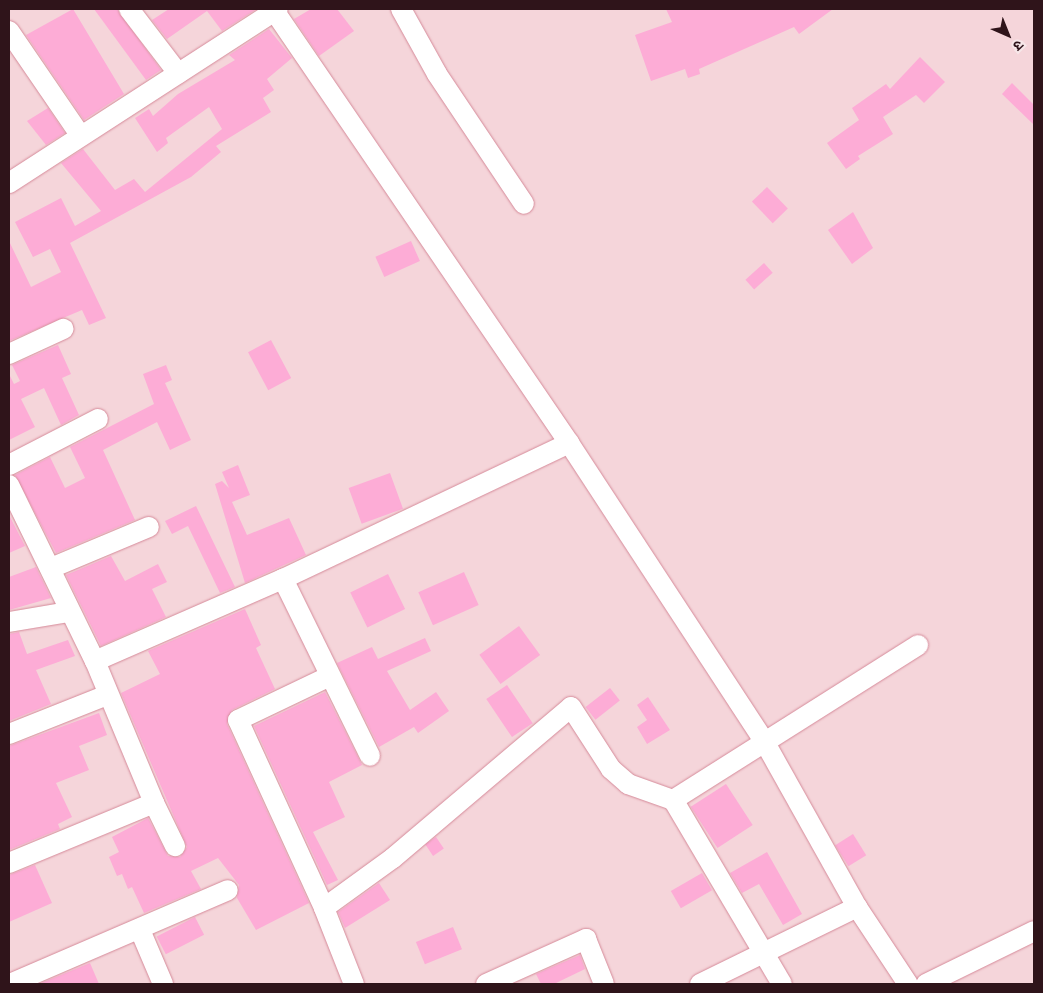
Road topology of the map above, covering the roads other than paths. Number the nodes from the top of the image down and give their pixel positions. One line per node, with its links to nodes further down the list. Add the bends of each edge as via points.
1 (129, 9): 5 (street)
2 (401, 9): 8 (street, via 438,74)
3 (275, 10): 5 (street); 12 (street)
4 (9, 31): 6 (street)
5 (178, 73): 6 (street)
6 (81, 136): 7 (street)
7 (9, 183)
8 (524, 204)
9 (63, 329): 10 (street)
10 (9, 354)
11 (98, 419): 13 (street)
12 (569, 443): 18 (street); 26 (street)
13 (9, 465)
14 (9, 486): 15 (street)
15 (14, 509): 17 (street)
16 (149, 527): 17 (street)
17 (51, 568): 19 (street)
18 (283, 579): 22 (street); 23 (street)
19 (69, 612): 20 (street); 22 (street)
20 (9, 622)
21 (918, 645): 26 (street)
22 (95, 660): 24 (street)
23 (330, 676): 27 (street); 34 (street, via 238,720)
24 (107, 695): 25 (street); 29 (street)
25 (9, 734)
26 (764, 742): 28 (street); 33 (street)
27 (370, 756)
28 (673, 800): 34 (street, via 628,784 611,769 571,707 393,858); 37 (street)
29 (154, 803): 30 (street); 31 (street)
30 (175, 846)
31 (9, 863)
32 (228, 890): 35 (street)
33 (857, 907): 37 (street); 45 (street)
34 (324, 908): 40 (street)
35 (140, 930): 38 (street); 39 (street)
36 (1034, 931): 46 (street)
37 (763, 953): 43 (street); 44 (street)
38 (10, 984)
39 (163, 984)
40 (354, 984)
41 (486, 984): 42 (street, via 586,939)
42 (604, 984)
43 (700, 984)
44 (782, 984)
45 (908, 984)
46 (926, 984)

